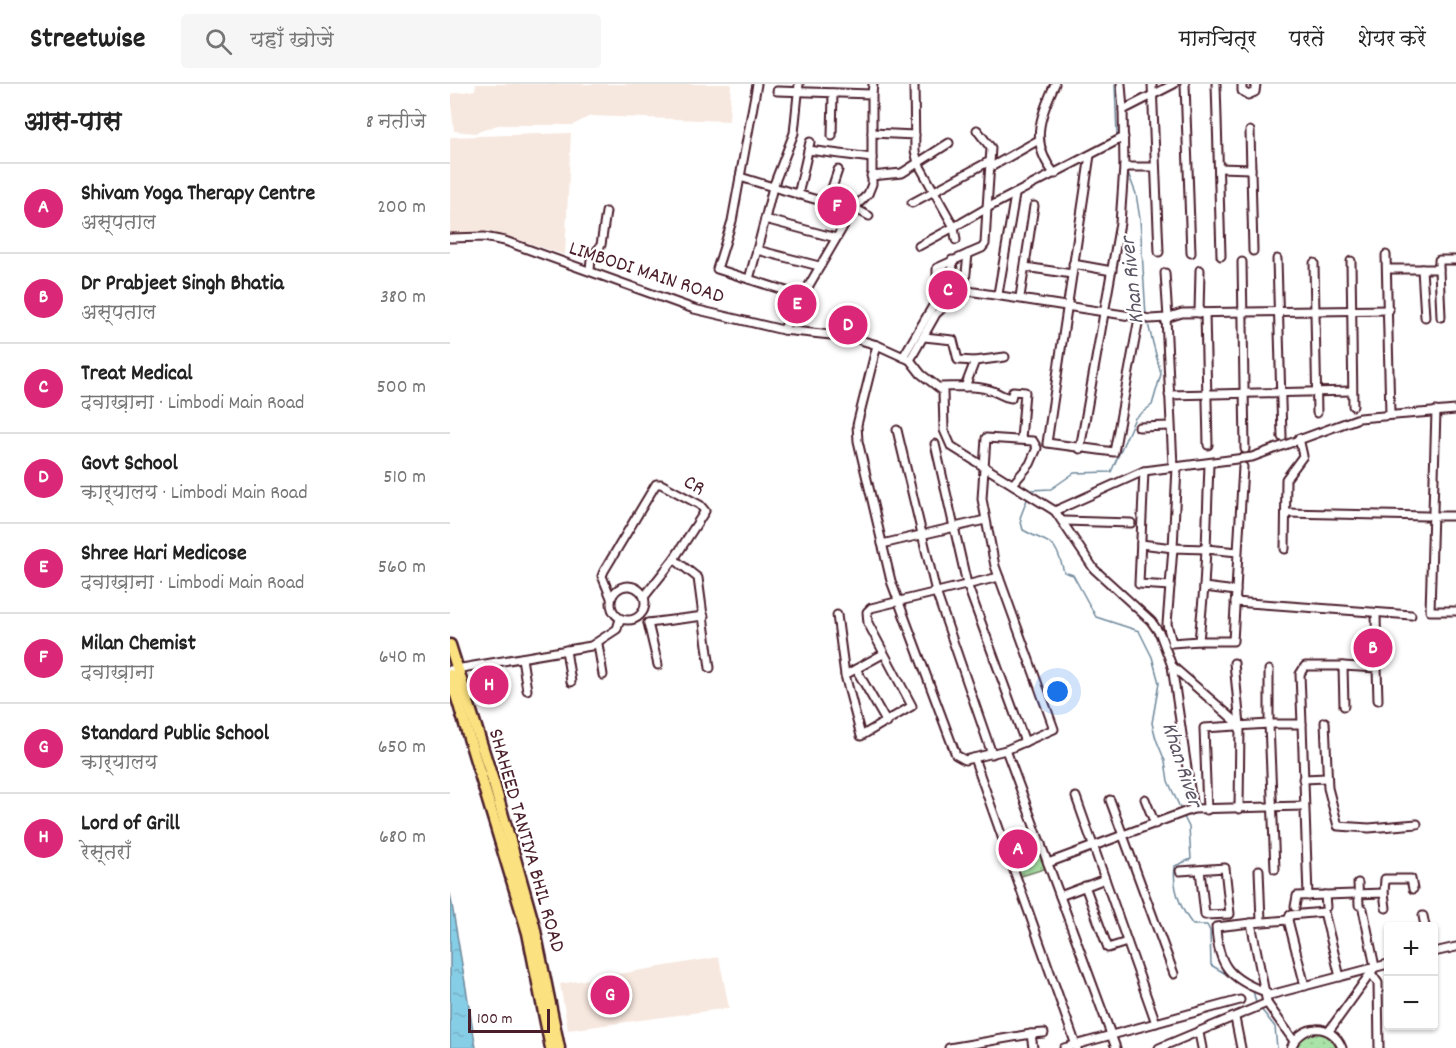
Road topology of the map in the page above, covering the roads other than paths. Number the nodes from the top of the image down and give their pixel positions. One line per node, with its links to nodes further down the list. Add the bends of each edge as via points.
1 (757, 84): 37 (street)
2 (873, 84): 15 (street)
3 (914, 84): 21 (street)
4 (1055, 84): 24 (street, via 1037,128)
5 (1121, 84): 17 (street)
6 (1152, 84): 16 (street)
7 (1174, 84): 16 (street)
8 (1185, 84): 58 (street)
9 (1216, 84): 32 (street)
10 (1242, 84): 11 (street, via 1242,92 1248,95 1256,90)
11 (1256, 84)
12 (799, 88): 13 (street); 14 (street); 38 (street, via 791,146 782,158)
13 (777, 91)
14 (833, 93): 15 (street); 22 (street)
15 (873, 94): 20 (street)
16 (1153, 94): 17 (street); 31 (street)
17 (1123, 110): 23 (street)
18 (977, 129): 29 (street, via 991,148)
19 (1250, 131): 33 (street)
20 (872, 133): 21 (street); 27 (street)
21 (915, 135): 28 (street)
22 (832, 136)
23 (1124, 137): 26 (street); 30 (street)
24 (1037, 141): 29 (street); 35 (street)
25 (949, 143): 28 (street)
26 (1090, 154): 35 (street); 68 (street)
27 (872, 158): 36 (street); 40 (street, via 809,146)
28 (918, 163): 36 (street, via 895,175); 39 (street)
29 (988, 165): 39 (street); 45 (street)
30 (1124, 167): 31 (street); 76 (street)
31 (1155, 167): 57 (street)
32 (1219, 168): 33 (street); 61 (street)
33 (1251, 169): 56 (street)
34 (838, 170): 42 (street)
35 (1055, 174): 41 (street)
36 (871, 176): 46 (street, via 868,194)
37 (740, 177): 38 (street); 79 (street, via 717,269)
38 (773, 187): 40 (street); 49 (street)
39 (934, 191): 43 (street); 50 (street)
40 (798, 195): 42 (street)
41 (1015, 195): 45 (street); 81 (street)
42 (827, 203): 46 (street)
43 (912, 203)
44 (1034, 206): 70 (street)
45 (987, 208): 50 (street); 59 (street, via 985,244)
46 (853, 209): 48 (street); 52 (street)
47 (606, 212): 74 (street, via 601,245 591,259)
48 (869, 216)
49 (765, 219): 52 (street); 55 (street)
50 (954, 227): 53 (street); 54 (street)
51 (450, 237): 74 (street, LIMBODI MAIN ROAD, via 505,241)
52 (836, 238): 69 (street)
53 (956, 240)
54 (919, 246)
55 (758, 250): 69 (street); 79 (street)
56 (1252, 251)
57 (1159, 252)
58 (1191, 253)
59 (968, 254): 63 (street); 80 (street)
60 (1386, 255): 71 (street)
61 (1221, 256)
62 (1277, 259): 88 (street)
63 (952, 260): 80 (street); 84 (street, via 937,268)
64 (1456, 260): 73 (street, via 1439,260)
65 (1351, 261): 86 (street)
66 (1242, 262): 90 (street)
67 (1314, 263): 89 (street)
68 (1073, 264): 76 (street); 78 (street)
69 (819, 266): 82 (street)
70 (1025, 267): 78 (street); 83 (street)
71 (1387, 269): 72 (street); 87 (street)
72 (1422, 269): 73 (street); 93 (street)
73 (1439, 269): 94 (street)
74 (590, 270): 97 (street, LIMBODI MAIN ROAD, via 694,309)
75 (1200, 270): 91 (street)
76 (1112, 271): 92 (street)
77 (1165, 273): 96 (street)
78 (1072, 274): 85 (street)
79 (749, 279): 82 (street)
80 (960, 290): 81 (street); 84 (street); 98 (street, via 943,305)
81 (998, 294): 83 (street)
82 (802, 296): 97 (street)
83 (1020, 297): 85 (street)
84 (938, 299): 101 (street)
85 (1067, 306): 92 (street); 125 (street, via 1046,440)
86 (1352, 310): 87 (street); 89 (street); 105 (street)
87 (1389, 310): 115 (street)
88 (1277, 311): 89 (street); 90 (street); 107 (street)
89 (1315, 311): 106 (street)
90 (1242, 312): 91 (street); 108 (street)
91 (1202, 313): 96 (street); 110 (street)
92 (1106, 314): 95 (street); 125 (street)
93 (1425, 317)
94 (1441, 317)
95 (1140, 318): 96 (street); 125 (street, via 1116,449 1112,453)
96 (1167, 318): 109 (street)
97 (783, 330): 99 (street, LIMBODI MAIN ROAD, via 849,337)
98 (924, 338): 101 (street); 102 (street, via 954,340 958,360)
99 (877, 345): 101 (street, LIMBODI MAIN ROAD); 141 (street, via 857,425)
100 (1005, 357): 102 (street)
101 (907, 358): 103 (street, LIMBODI MAIN ROAD)
102 (975, 361): 104 (street)
103 (940, 387): 104 (street); 128 (street, via 947,440)
104 (965, 387): 121 (street, via 1011,398 1013,391 1025,392)
105 (1352, 391): 106 (street); 111 (street)
106 (1317, 392): 107 (street); 114 (street)
107 (1280, 393): 108 (street); 119 (street)
108 (1244, 394): 110 (street); 124 (street)
109 (1169, 395): 110 (street); 116 (street)
110 (1206, 395): 123 (street)
111 (1353, 406)
112 (1456, 410): 113 (street)
113 (1436, 411): 115 (street); 134 (street)
114 (1317, 413)
115 (1390, 414): 120 (street, via 1359,418)
116 (1170, 426): 117 (street); 126 (street)
117 (1139, 427)
118 (897, 430): 140 (street)
119 (1281, 438)
120 (1299, 438): 127 (street, via 1252,457); 133 (street, via 1303,456 1286,479)
121 (1021, 439): 128 (street, via 986,438); 131 (street, via 1033,441 1038,448)
122 (935, 444): 139 (street)
123 (1208, 445)
124 (1245, 448)
125 (1080, 449)
126 (1173, 464): 127 (street); 130 (street); 143 (street)
127 (1209, 464): 144 (street)
128 (983, 467): 131 (street); 136 (street)
129 (1243, 467): 146 (street)
130 (1144, 471): 132 (street); 142 (street)
131 (1013, 484): 132 (street)
132 (1055, 511): 137 (street)
133 (1286, 513): 134 (street); 145 (street)
134 (1430, 516): 135 (street); 158 (street, via 1430,611)
135 (1456, 516)
136 (985, 520): 139 (street); 148 (street)
137 (1064, 521): 138 (street); 174 (street, via 1094,569 1160,634)
138 (1131, 523)
139 (954, 528): 140 (street); 149 (street)
140 (921, 535): 141 (street); 152 (street)
141 (882, 544): 156 (street)
142 (1141, 544): 143 (street); 150 (street, via 1139,584)
143 (1173, 548): 144 (street); 150 (street)
144 (1206, 549): 146 (street); 151 (street)
145 (1284, 549)
146 (1238, 552): 153 (street)
147 (674, 559): 154 (street, CR); 155 (street, CR, via 705,511 658,484 604,570 602,576); 163 (street, via 698,578)
148 (999, 577): 149 (street); 192 (street, via 1053,724 1051,732)
149 (967, 584): 152 (street); 192 (street)
150 (1170, 586): 166 (street, via 1168,636 1172,642)
151 (1204, 587): 153 (street); 166 (street)
152 (936, 591): 156 (street); 194 (street)
153 (1236, 591): 157 (street)
154 (644, 597): 155 (street, via 629,586 618,589); 162 (street)
155 (611, 598): 164 (street, via 612,610)
156 (900, 601): 170 (street, via 867,612); 195 (street, via 956,755 965,760)
157 (1235, 602): 159 (street); 166 (street, via 1233,641)
158 (1456, 611)
159 (1376, 613): 161 (street); 177 (street)
160 (837, 615): 182 (street)
161 (1411, 615)
162 (640, 616): 164 (street, via 628,621); 165 (street)
163 (704, 616): 165 (street); 176 (street)
164 (620, 619): 167 (street, via 617,629)
165 (648, 622): 173 (street)
166 (1199, 641)
167 (598, 644): 169 (street); 181 (street)
168 (450, 645): 180 (main road, SHAHEED TANTIYA BHIL ROAD)
169 (566, 650): 171 (street); 183 (street)
170 (883, 654): 178 (street); 188 (street, via 912,706)
171 (522, 657): 180 (street); 184 (street)
172 (1234, 663): 191 (street)
173 (658, 665)
174 (1172, 666): 191 (street); 204 (street)
175 (1343, 666): 177 (street); 186 (street); 190 (street, via 1302,668)
176 (710, 668)
177 (1377, 668): 185 (street)
178 (856, 669): 182 (street); 188 (street)
179 (1269, 670): 189 (street)
180 (452, 671): 255 (main road, SHAHEED TANTIYA BHIL ROAD, via 528,933); 256 (main road, SHAHEED TANTIYA BHIL ROAD, via 494,784 534,926)
181 (603, 675)
182 (845, 675): 188 (street, via 860,735)
183 (571, 682)
184 (527, 690)
185 (1378, 700)
186 (1344, 706)
187 (1324, 722): 196 (street)
188 (887, 723)
189 (1269, 724): 190 (street); 191 (street); 201 (street)
190 (1302, 724): 197 (street)
191 (1240, 725): 203 (street); 205 (street, via 1204,728)
192 (1025, 742): 193 (street)
193 (1006, 750): 194 (street); 209 (street)
194 (992, 754): 195 (street)
195 (974, 758): 211 (street)
196 (1327, 778): 197 (street); 207 (street, via 1338,826)
197 (1303, 779): 202 (street)
198 (1076, 797): 210 (street)
199 (1145, 799): 206 (street)
200 (1110, 800): 208 (street)
201 (1272, 807): 202 (street); 203 (street); 213 (street)
202 (1304, 807): 225 (street)
203 (1239, 809): 205 (street)
204 (1189, 810): 205 (street); 206 (street)
205 (1207, 810)
206 (1155, 824): 208 (street)
207 (1417, 824)
208 (1124, 837): 210 (street); 241 (street)
209 (1041, 844): 211 (street); 212 (street)
210 (1093, 848): 212 (street); 217 (street)
211 (1008, 856): 254 (street)
212 (1048, 863): 224 (street)
213 (1275, 869)
214 (1200, 870): 216 (street); 229 (street, via 1205,915); 229 (street, via 1224,864)
215 (1259, 870): 232 (street)
216 (1180, 871)
217 (1105, 879): 219 (street); 236 (street)
218 (1358, 883): 222 (street)
219 (1085, 886): 224 (street); 236 (street, via 1108,948)
220 (1413, 889): 221 (street, via 1411,879 1385,879)
221 (1384, 893): 222 (street); 228 (street)
222 (1358, 894): 223 (street); 240 (street)
223 (1325, 895): 225 (street); 227 (street)
224 (1060, 896): 252 (street)
225 (1308, 896): 226 (street, via 1296,897)
226 (1295, 907)
227 (1326, 907)
228 (1386, 908)
229 (1230, 914): 235 (street)
230 (1423, 916): 233 (street)
231 (1288, 920): 232 (street); 242 (street, via 1294,914 1324,912); 243 (street)
232 (1261, 921): 234 (street)
233 (1424, 922)
234 (1251, 923): 235 (street); 244 (street)
235 (1231, 925): 244 (street, via 1216,928 1225,968)
236 (1127, 942): 247 (street)
237 (1456, 947): 238 (street)
238 (1438, 951)
239 (1384, 966): 240 (street)
240 (1373, 970): 242 (street); 248 (street); 265 (street, via 1378,983)
241 (1174, 974)
242 (1340, 977): 243 (street)
243 (1305, 986): 244 (street)
244 (1265, 999): 246 (street); 253 (street)
245 (1240, 1000): 247 (street)
246 (1235, 1018): 251 (street); 263 (street)
247 (1156, 1023): 252 (street)
248 (1329, 1032): 253 (street, via 1307,1030); 264 (street)
249 (1044, 1033): 250 (street)
250 (1031, 1034): 257 (street); 258 (street)
251 (1199, 1034): 261 (street); 262 (street)
252 (1112, 1035): 254 (street); 260 (street)
253 (1293, 1045)
254 (1076, 1046): 259 (street)
255 (551, 1048)
256 (559, 1048)
257 (950, 1048)
258 (1033, 1048)
259 (1064, 1048)
260 (1116, 1048)
261 (1160, 1048)
262 (1202, 1048)
263 (1241, 1048)
264 (1342, 1048)
265 (1379, 1048)

